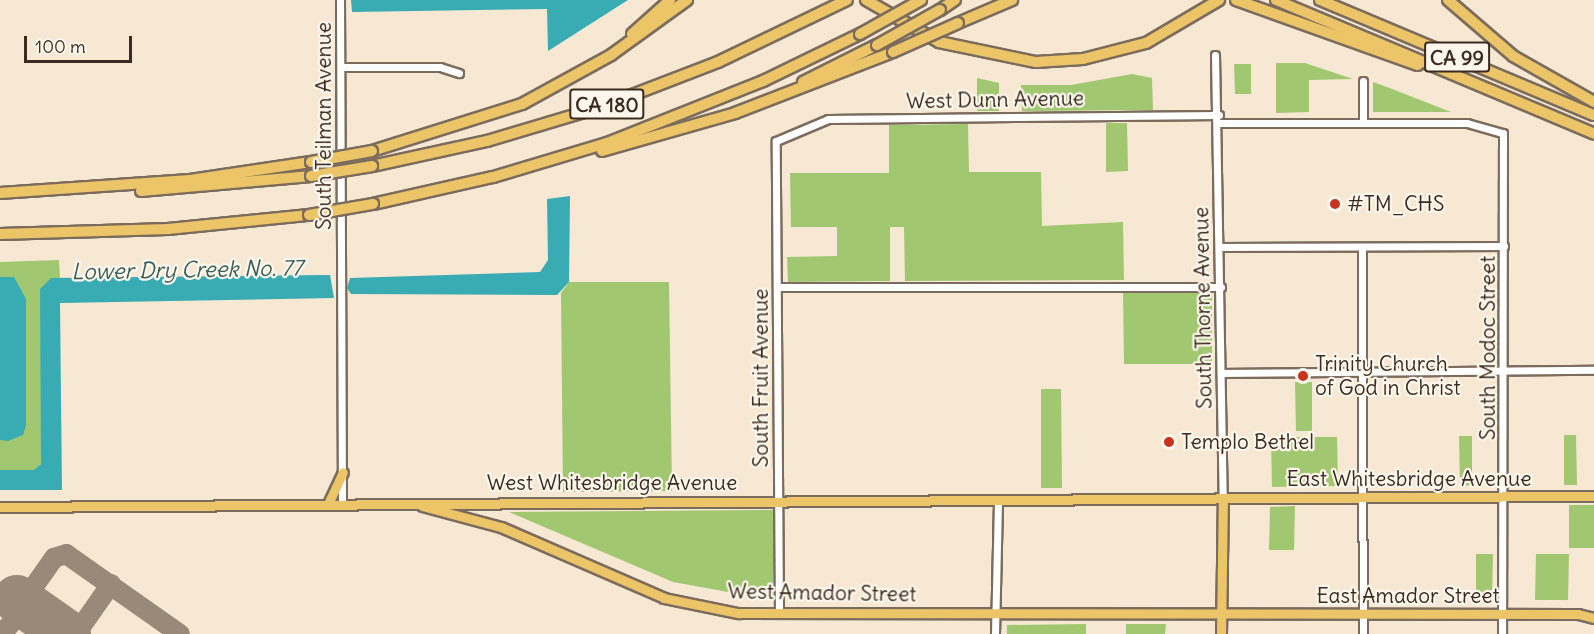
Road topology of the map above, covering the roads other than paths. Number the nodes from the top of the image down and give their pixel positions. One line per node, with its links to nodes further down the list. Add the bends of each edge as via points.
1 (340, 0): 17 (street, South Teilman Avenue)
2 (669, 0): 24 (highway, via 592,61)
3 (687, 0): 24 (highway, via 568,81)
4 (847, 0): 31 (highway, CA 180, bridge, via 718,62 601,107 487,141 311,176 164,190)
5 (866, 0): 9 (highway, via 939,42 1036,62 1117,52 1192,19)
6 (921, 0): 30 (highway, CA 180, bridge, via 860,34 669,120)
7 (955, 0): 22 (highway, bridge, via 877,45)
8 (1012, 0): 22 (highway, bridge, via 893,52)
9 (1220, 0)
10 (1236, 0): 21 (highway)
11 (1276, 0): 21 (highway, CA 99)
12 (1320, 0): 23 (highway, CA 99)
13 (1448, 0): 15 (highway)
14 (1458, 0): 15 (highway)
15 (1497, 43): 20 (highway)
16 (1215, 55): 25 (street, South Thorne Avenue)
17 (341, 67): 18 (street, via 440,67); 42 (street, South Teilman Avenue)
18 (459, 73)
19 (1362, 81): 26 (street)
20 (1594, 102)
21 (1542, 111): 28 (highway, CA 99)
22 (735, 113): 30 (highway)
23 (1594, 115)
24 (483, 118): 31 (highway, bridge, via 372,151 310,162 190,180)
25 (1219, 119): 26 (street, West Dunn Avenue); 29 (street, West Dunn Avenue, via 828,119); 34 (street, South Thorne Avenue)
26 (1363, 123): 27 (street, West Dunn Avenue, via 1467,123)
27 (1503, 133): 33 (street, South Modoc Street)
28 (1594, 134)
29 (776, 141): 36 (street, South Fruit Avenue)
30 (493, 177): 32 (highway, CA 180, bridge, via 309,215 168,229)
31 (0, 194)
32 (0, 234)
33 (1504, 246): 35 (street); 39 (street, South Modoc Street)
34 (1220, 247): 35 (street); 37 (street, South Thorne Avenue)
35 (1362, 247): 41 (street)
36 (777, 287): 37 (street); 47 (street, South Fruit Avenue)
37 (1221, 287): 40 (street, South Thorne Avenue)
38 (1594, 370): 39 (street)
39 (1505, 371): 41 (street); 43 (street, South Modoc Street)
40 (1222, 372): 41 (street); 46 (street, South Thorne Avenue)
41 (1364, 372): 45 (street)
42 (343, 472): 49 (main road); 50 (street, South Teilman Avenue)
43 (1506, 496): 44 (main road, East Whitesbridge Avenue); 45 (main road, East Whitesbridge Avenue); 58 (street, South Modoc Street)
44 (1594, 496)
45 (1366, 497): 46 (main road, East Whitesbridge Avenue); 57 (street)
46 (1223, 498): 48 (main road, West Whitesbridge Avenue); 54 (main road, South Thorne Avenue)
47 (779, 501): 48 (main road, West Whitesbridge Avenue); 51 (main road, West Whitesbridge Avenue); 56 (street, South Fruit Avenue)
48 (998, 501): 55 (street)
49 (328, 504): 50 (main road, West Whitesbridge Avenue); 52 (main road, West Whitesbridge Avenue)
50 (342, 504): 51 (main road, West Whitesbridge Avenue)
51 (405, 504): 56 (main road, West Amador Street, via 501,527 664,598)
52 (0, 507)
53 (1594, 610): 59 (main road)
54 (1221, 612): 55 (main road, West Amador Street); 57 (main road, East Amador Street); 62 (main road, South Thorne Avenue)
55 (996, 613): 56 (main road, West Amador Street); 61 (street)
56 (779, 614)
57 (1363, 614): 58 (main road, East Amador Street); 63 (street)
58 (1503, 614): 59 (main road, East Amador Street); 64 (street, South Modoc Street)
59 (1578, 614): 60 (main road, East Amador Street)
60 (1594, 618)
61 (995, 634)
62 (1221, 634)
63 (1363, 634)
64 (1502, 634)

